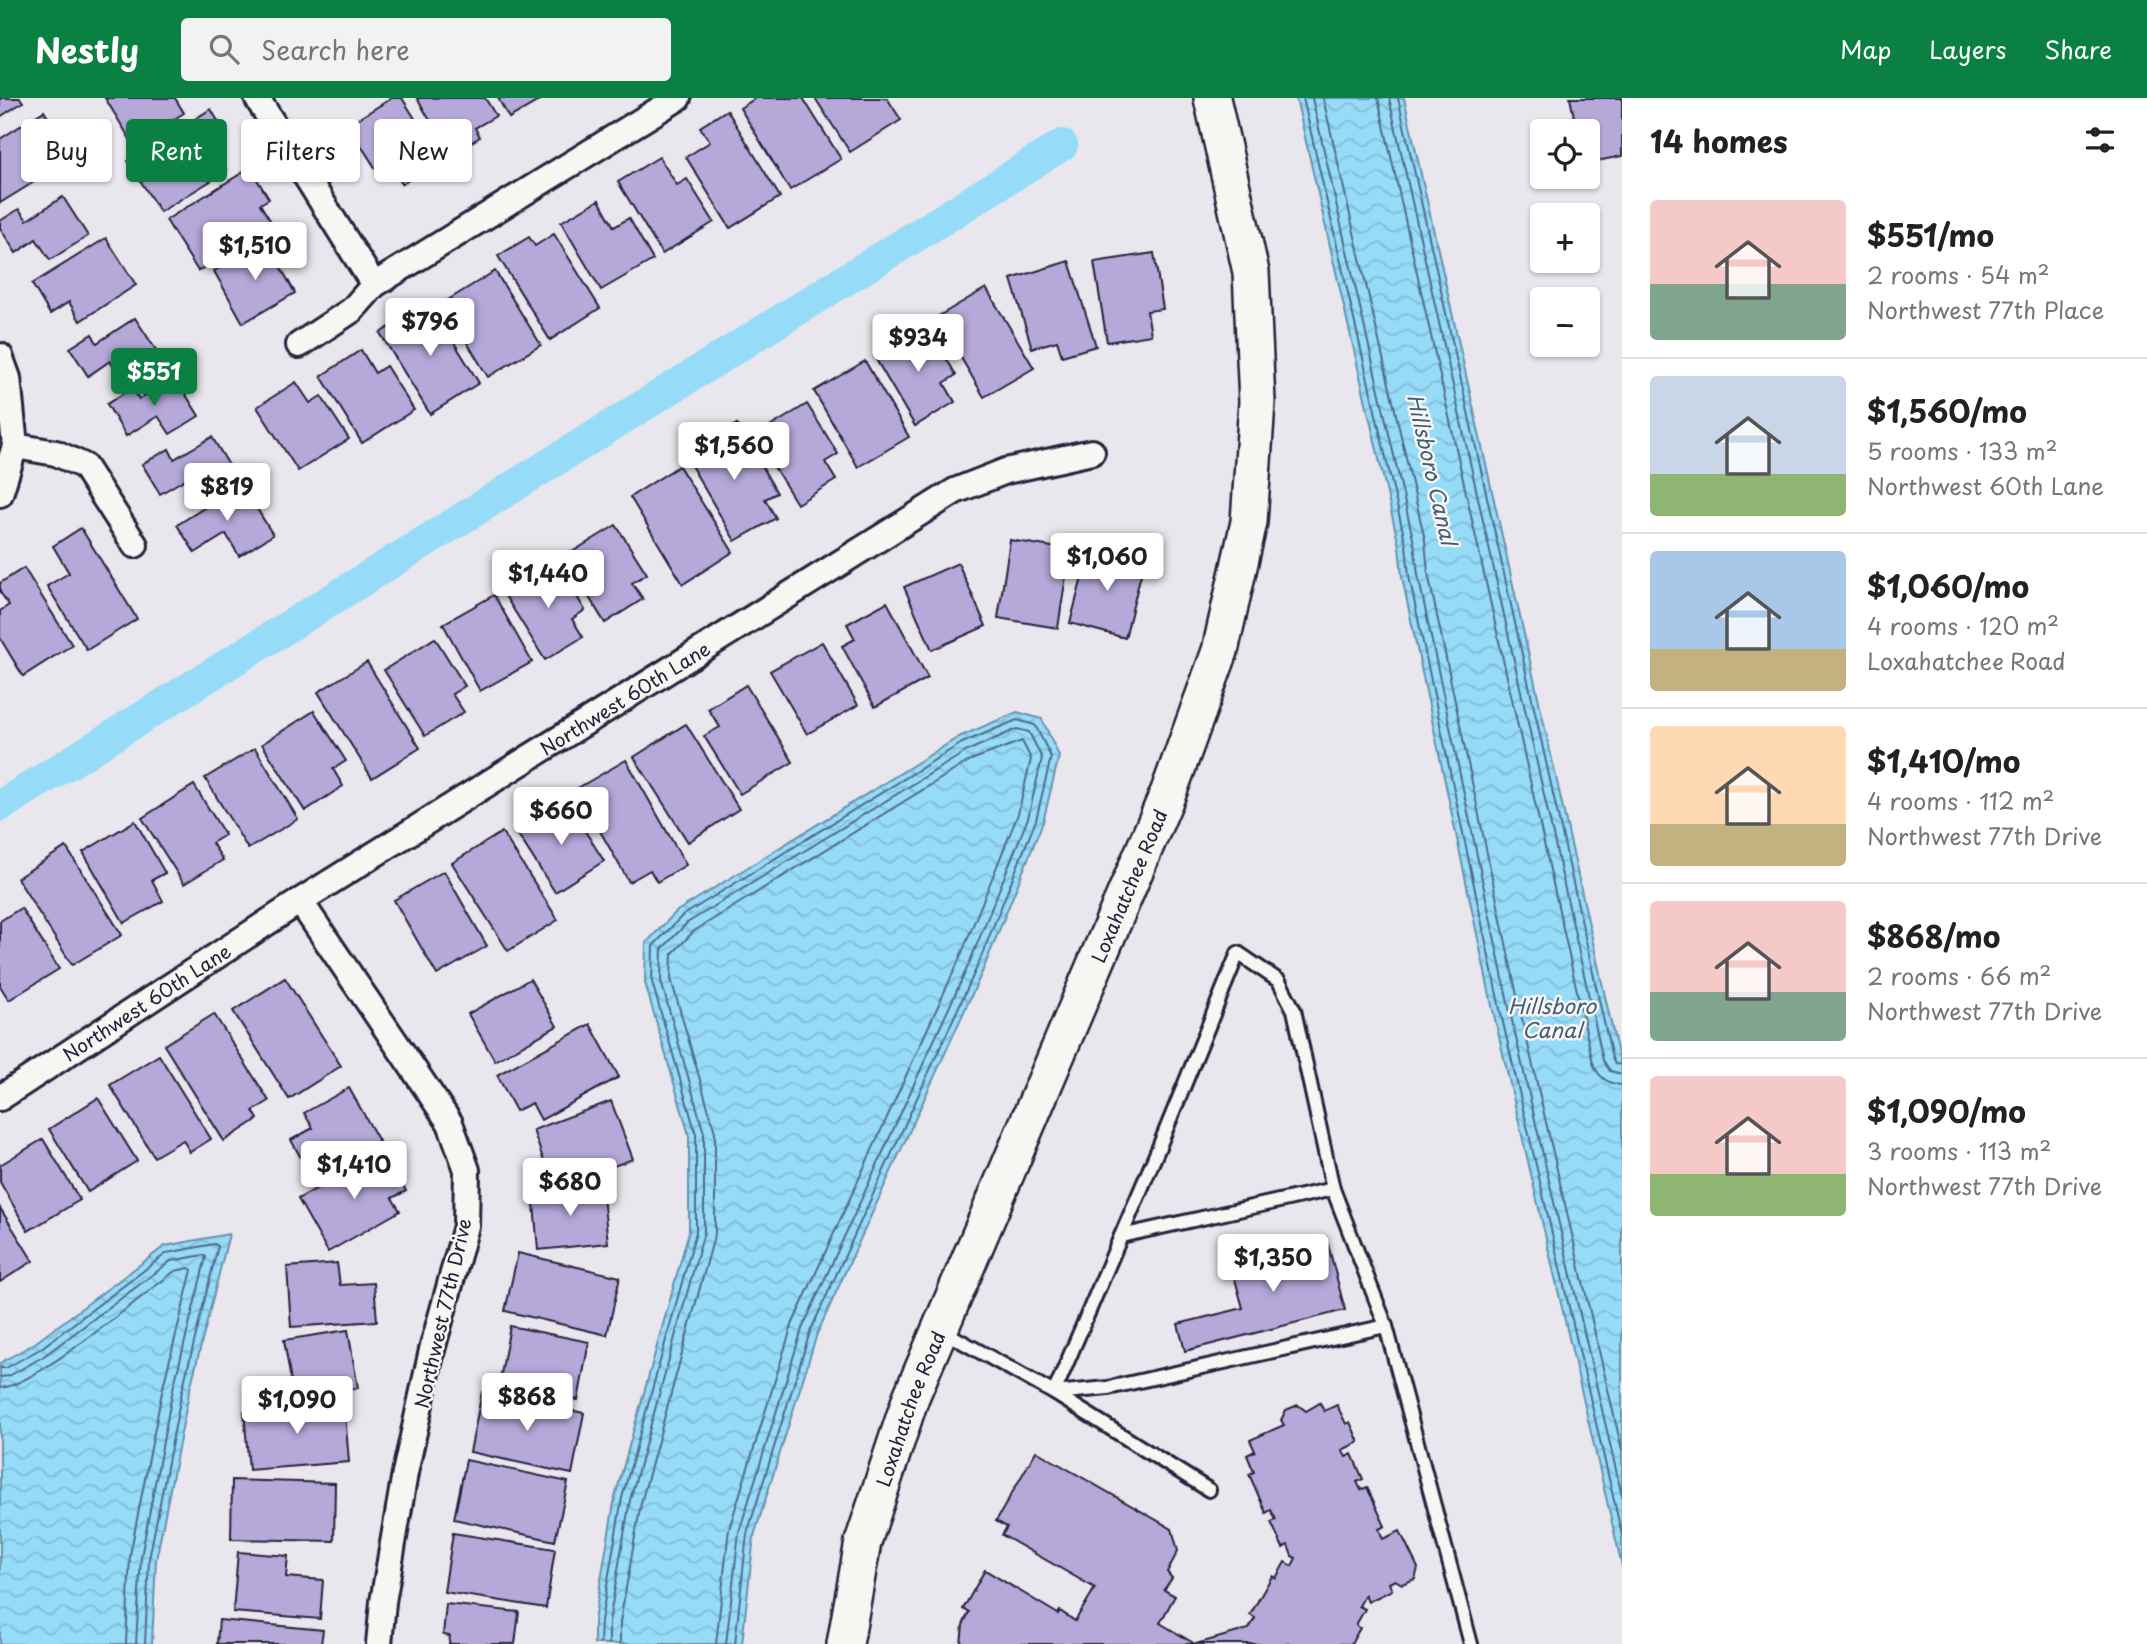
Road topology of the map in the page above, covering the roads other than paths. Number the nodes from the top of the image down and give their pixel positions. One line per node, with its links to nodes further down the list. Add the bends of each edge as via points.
1 (257, 98): 4 (street)
2 (678, 98): 4 (street)
3 (1212, 98): 16 (main road, Loxahatchee Road, via 1251,272 1257,401 1249,522 1223,638 1170,792)
4 (374, 285): 5 (street, via 352,310)
5 (299, 345)
6 (0, 356): 7 (street, via 8,378)
7 (15, 446): 9 (street); 10 (street, via 56,453 84,466)
8 (1092, 452): 11 (street, Northwest 60th Lane, via 1006,471 955,491)
9 (0, 495)
10 (135, 545)
11 (300, 901): 12 (street, Northwest 60th Lane); 19 (street, Northwest 77th Drive, via 450,1123 467,1170 466,1226 405,1473)
12 (0, 1098)
13 (1333, 1189): 14 (lane); 14 (lane, via 1294,1010 1279,981 1238,953); 15 (lane)
14 (1121, 1236): 17 (lane)
15 (1386, 1326): 17 (lane, via 1108,1388); 21 (lane)
16 (940, 1329): 17 (lane); 20 (main road, Loxahatchee Road, via 911,1397 863,1542)
17 (1054, 1393): 18 (lane)
18 (1209, 1490)
19 (379, 1644)
20 (845, 1644)
21 (1471, 1644)

